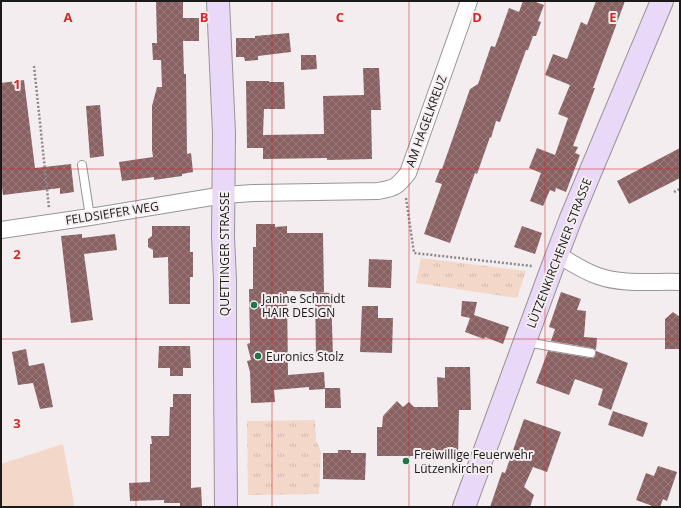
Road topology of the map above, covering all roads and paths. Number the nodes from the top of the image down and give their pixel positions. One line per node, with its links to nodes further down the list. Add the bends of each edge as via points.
1 (218, 1): 9 (main road, QUETTINGER STRASSE)
2 (469, 1): 6 (street, AM HAGELKREUZ, via 408,173)
3 (662, 1): 13 (main road, LÜTZENKIRCHENER STRASSE)
4 (34, 66): 11 (path)
5 (82, 165): 10 (lane)
6 (399, 185): 9 (street, via 378,191); 13 (path, via 407,199 414,253)
7 (680, 189): 8 (path)
8 (674, 192)
9 (224, 195): 10 (street, FELDSIEFER WEG); 17 (main road, QUETTINGER STRASSE)
10 (90, 217): 11 (street, FELDSIEFER WEG)
11 (50, 223): 12 (street, FELDSIEFER WEG)
12 (1, 230)
13 (555, 261): 14 (street, via 616,281); 15 (main road, LÜTZENKIRCHENER STRASSE)
14 (680, 282)
15 (525, 342): 16 (lane); 18 (main road, LÜTZENKIRCHENER STRASSE)
16 (591, 353)
17 (226, 507)
18 (464, 507)

